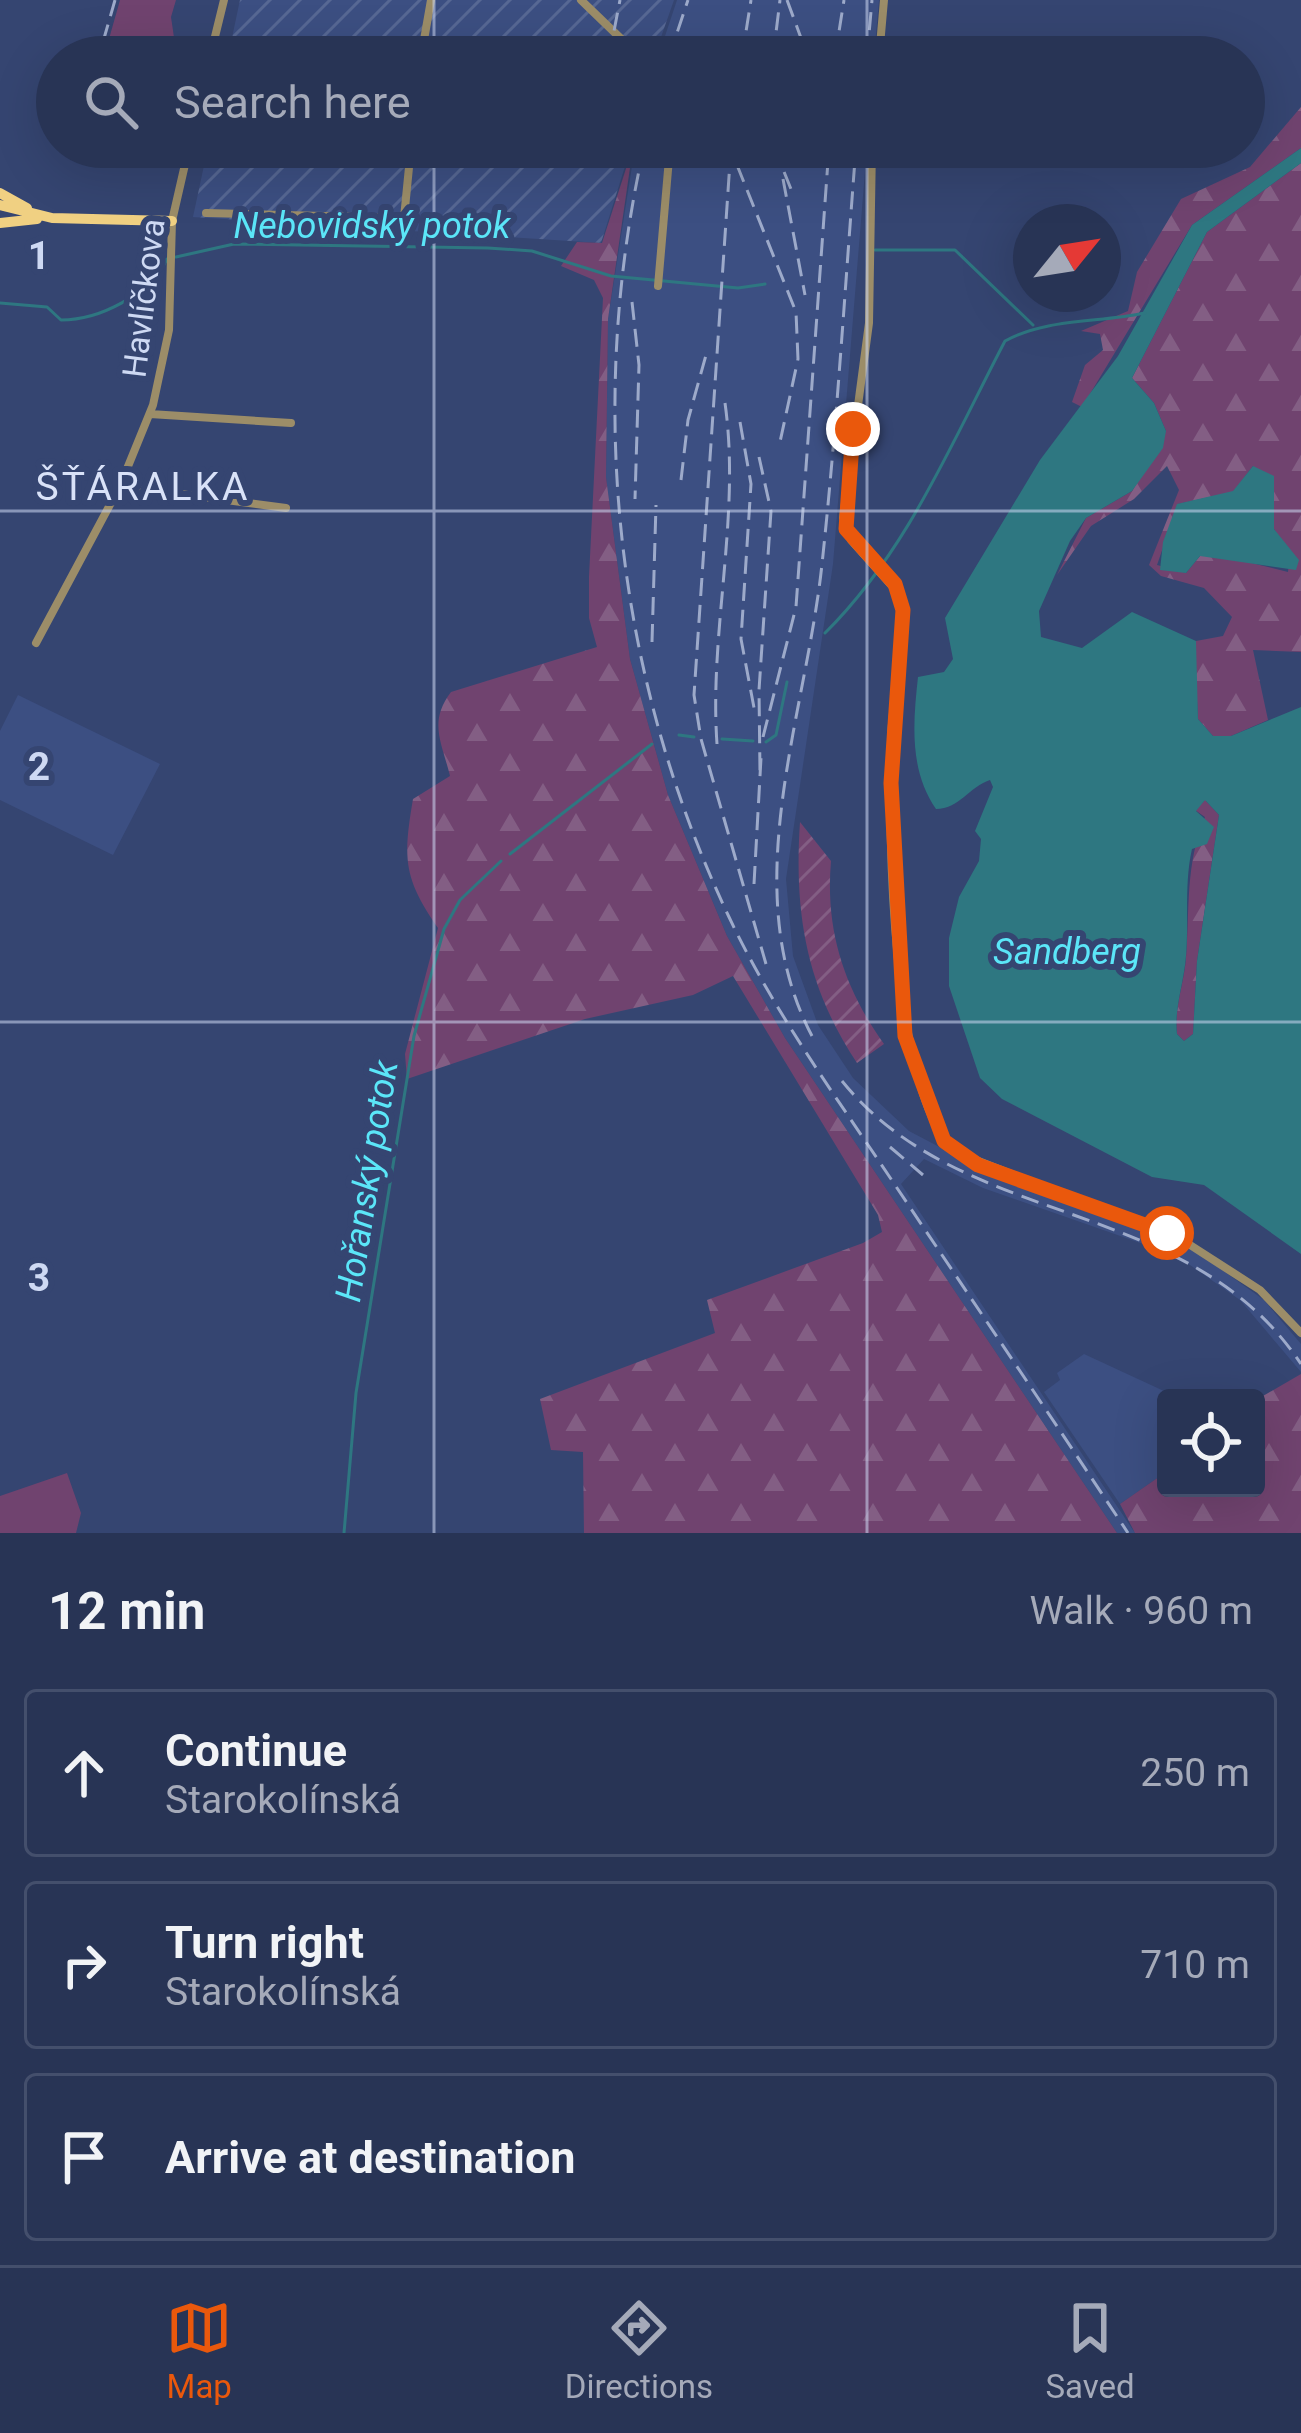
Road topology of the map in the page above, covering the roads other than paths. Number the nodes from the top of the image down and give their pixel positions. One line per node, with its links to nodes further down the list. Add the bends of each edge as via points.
1 (224, 0): 5 (street)
2 (431, 0): 6 (street)
3 (581, 0): 7 (street)
4 (884, 0): 8 (street)
5 (215, 36)
6 (425, 36)
7 (618, 36)
8 (881, 36)
9 (184, 168): 17 (street, Havlíčkova)
10 (409, 168): 15 (street, via 404,218)
11 (668, 168): 19 (street)
12 (872, 168): 25 (street, via 869,323 843,518 903,610 891,783 903,1019 913,1065 944,1141 978,1165 1187,1243 1260,1290)
13 (0, 193): 16 (main road)
14 (0, 205): 16 (main road)
15 (206, 213)
16 (52, 218): 17 (main road); 18 (main road)
17 (172, 221): 20 (street, Havlíčkova, via 165,362)
18 (0, 223)
19 (659, 281)
20 (150, 414): 21 (street); 22 (street, Havlíčkova)
21 (291, 424)
22 (119, 486): 23 (street); 24 (street, Havlíčkova)
23 (286, 508)
24 (36, 643)
25 (1301, 1334)

